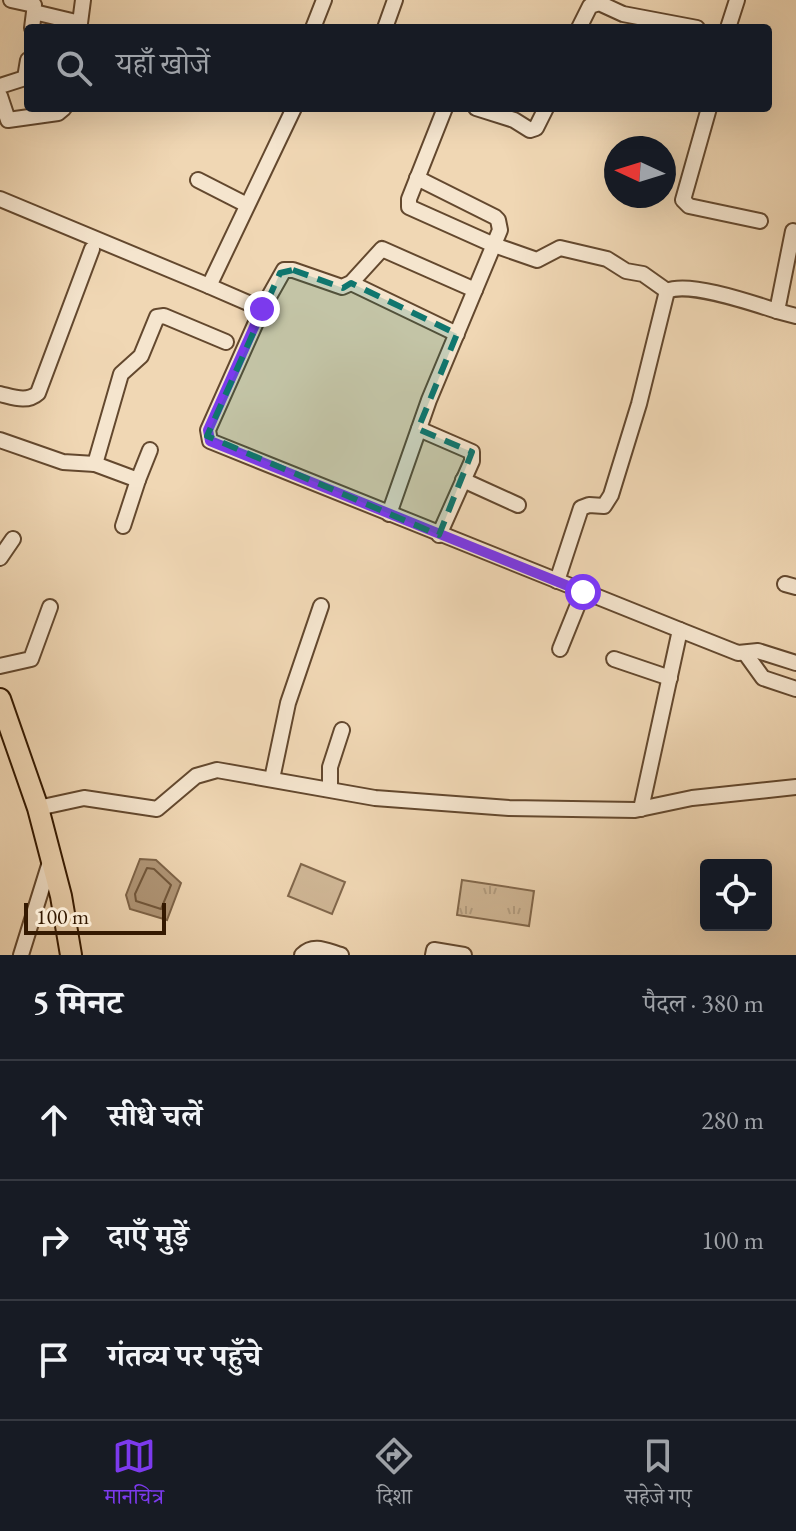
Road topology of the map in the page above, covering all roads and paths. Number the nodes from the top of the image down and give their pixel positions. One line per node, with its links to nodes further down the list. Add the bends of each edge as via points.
1 (11, 0): 6 (street)
2 (83, 0): 8 (street)
3 (324, 0): 9 (street)
4 (395, 0): 10 (street)
5 (737, 0): 13 (street)
6 (34, 6): 7 (street)
7 (75, 24)
8 (80, 24)
9 (315, 24)
10 (386, 24)
11 (581, 24): 12 (street, via 590,6 599,3 623,14)
12 (676, 24)
13 (730, 24)
14 (24, 78): 15 (street)
15 (0, 86)
16 (0, 96): 17 (street, via 5,117 13,121)
17 (59, 112)
18 (292, 112): 26 (street)
19 (443, 112): 23 (street)
20 (489, 112): 21 (street, via 530,130)
21 (544, 112)
22 (708, 112): 27 (street, via 683,200 689,206)
23 (417, 178): 29 (street, via 495,217 500,230); 29 (street, via 409,207)
24 (198, 180): 26 (street)
25 (0, 199): 32 (street)
26 (247, 205): 32 (street)
27 (760, 221)
28 (793, 231): 36 (street)
29 (494, 245): 33 (street); 34 (street, via 537,260 552,250 570,248 643,274)
30 (92, 249): 40 (street, via 38,393 23,399)
31 (351, 283): 33 (street, via 379,250 386,249); 35 (street, via 338,287 284,270); 38 (street)
32 (209, 286): 35 (street)
33 (475, 290): 38 (street)
34 (667, 291): 36 (street, via 701,290); 53 (street, via 611,495 604,506 581,508)
35 (262, 309): 48 (street, via 208,430 210,441)
36 (777, 311): 37 (street)
37 (796, 316)
38 (457, 334): 41 (street)
39 (226, 342): 44 (street, via 157,317 141,356 121,374)
40 (0, 394)
41 (419, 429): 46 (street, via 472,452); 48 (street)
42 (0, 440): 44 (street, via 63,462)
43 (150, 450): 45 (street)
44 (95, 464): 45 (street)
45 (138, 480): 49 (street)
46 (463, 480): 47 (street); 50 (street)
47 (518, 505)
48 (389, 514): 50 (street)
49 (123, 526)
50 (439, 535): 53 (street)
51 (13, 539): 52 (street)
52 (0, 558)
53 (557, 581): 54 (street)
54 (583, 592): 57 (street); 58 (street)
55 (321, 606): 67 (street, via 288,703)
56 (50, 607): 62 (street, via 31,659)
57 (680, 630): 59 (street); 63 (street)
58 (560, 649)
59 (745, 653): 61 (street, via 758,651); 64 (street, via 763,678)
60 (614, 659): 63 (street)
61 (796, 663)
62 (0, 666)
63 (670, 678): 71 (street)
64 (796, 689)
65 (2, 711): 70 (highway)
66 (342, 730): 69 (street, via 330,767)
67 (272, 779): 69 (street); 70 (street, via 207,771 157,809 84,798)
68 (796, 787): 71 (street)
69 (330, 789): 71 (street, via 375,798 509,808)
70 (38, 808): 72 (highway)
71 (641, 809)
72 (52, 858): 73 (street); 74 (highway)
73 (21, 955)
74 (71, 955)
75 (302, 955): 76 (street, via 318,948)
76 (341, 955)
77 (433, 955): 78 (street, via 434,950)
78 (464, 955)

